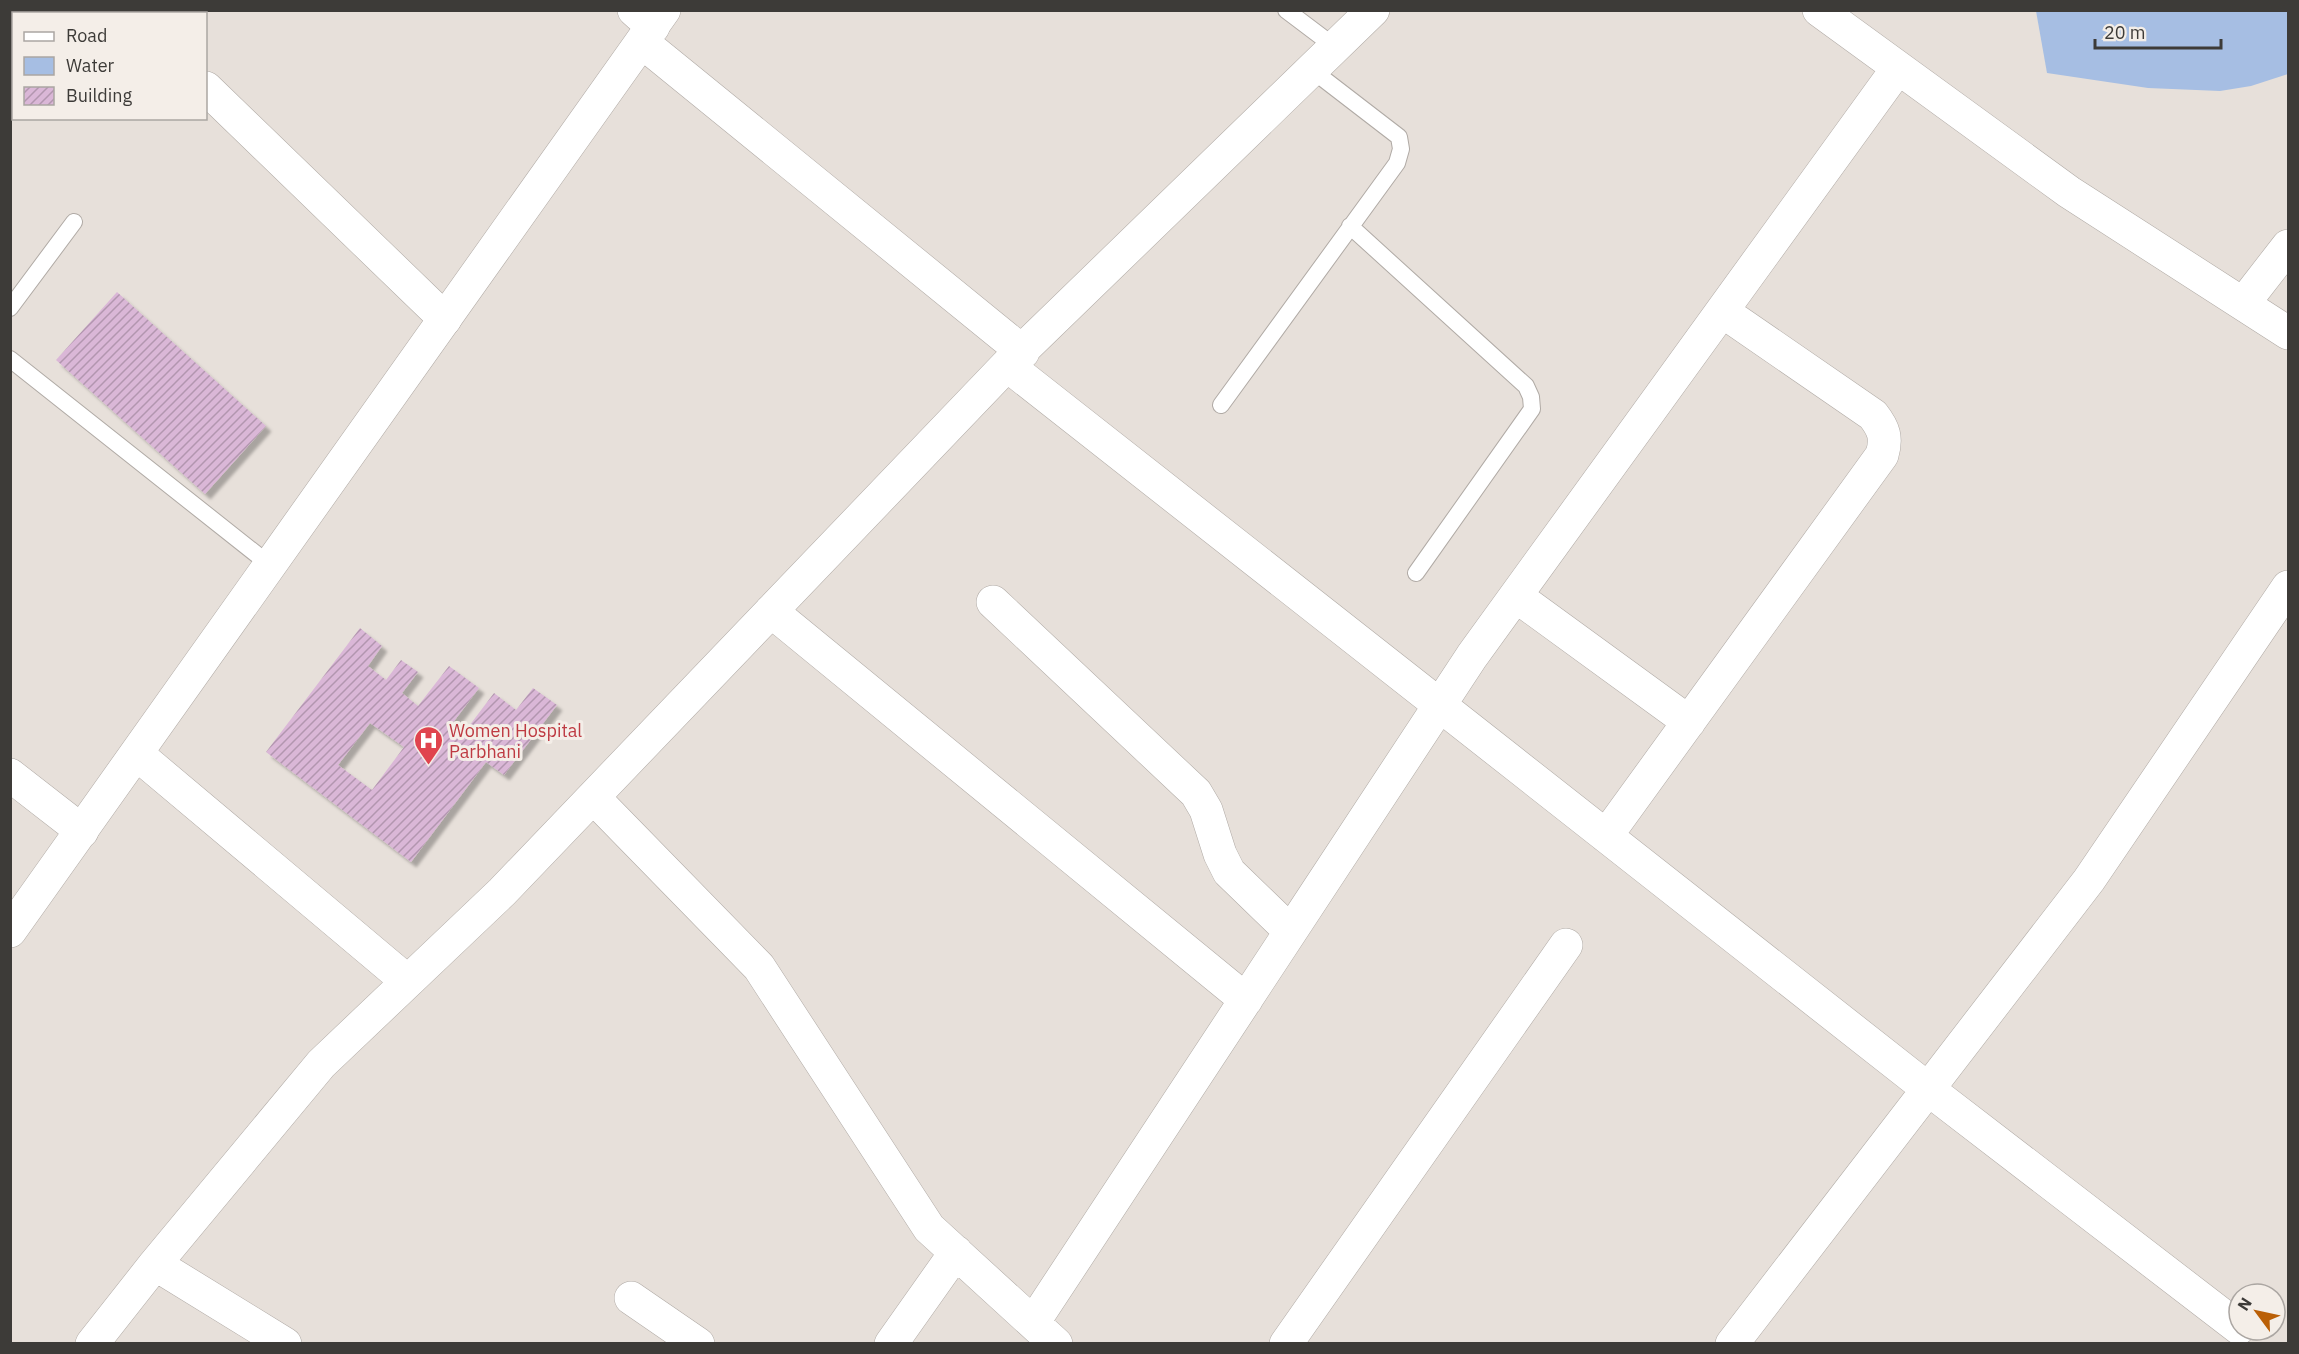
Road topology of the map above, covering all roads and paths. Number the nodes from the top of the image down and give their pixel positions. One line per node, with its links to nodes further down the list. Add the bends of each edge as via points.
1 (1286, 10): 5 (lane)
2 (1373, 10): 5 (street)
3 (1818, 10): 6 (street)
4 (648, 22): 15 (street); 17 (street)
5 (1335, 47): 7 (street)
6 (1898, 68): 12 (street, via 2069,192); 14 (street)
7 (1312, 70): 10 (lane, via 1399,137 1401,149 1396,163); 17 (street)
8 (207, 89): 15 (street)
9 (74, 222): 13 (lane)
10 (1350, 226): 19 (lane); 21 (lane, via 1526,386 1531,397 1532,409)
11 (2289, 246): 12 (street)
12 (2243, 304): 16 (street)
13 (10, 308)
14 (1722, 311): 23 (street); 27 (street, via 1873,415 1882,426 1885,445 1882,455)
15 (445, 319): 20 (street)
16 (2289, 333)
17 (1015, 358): 25 (street); 26 (street)
18 (10, 359): 20 (lane)
19 (1221, 405)
20 (270, 565): 28 (street)
21 (1416, 573)
22 (2289, 587): 38 (street, via 2089,880)
23 (1516, 596): 26 (street); 27 (street)
24 (993, 602): 34 (street, via 1196,793 1229,872)
25 (771, 611): 30 (street); 37 (street)
26 (1440, 705): 32 (street); 34 (street)
27 (1689, 722): 32 (street)
28 (137, 754): 31 (street); 36 (street)
29 (10, 775): 31 (street)
30 (593, 797): 36 (street, via 502,892); 39 (street, via 759,967 929,1228)
31 (82, 831): 33 (street)
32 (1606, 836): 38 (street)
33 (10, 931)
34 (1290, 931): 37 (street)
35 (1566, 945): 48 (street)
36 (407, 981): 40 (street, via 321,1064)
37 (1246, 1000): 43 (street)
38 (1928, 1089): 42 (street); 49 (street)
39 (956, 1252): 43 (street); 47 (street)
40 (155, 1264): 44 (street); 45 (street)
41 (631, 1298): 46 (street)
42 (2227, 1319)
43 (1044, 1333)
44 (92, 1344)
45 (285, 1344)
46 (698, 1344)
47 (891, 1344)
48 (1286, 1344)
49 (1732, 1344)

